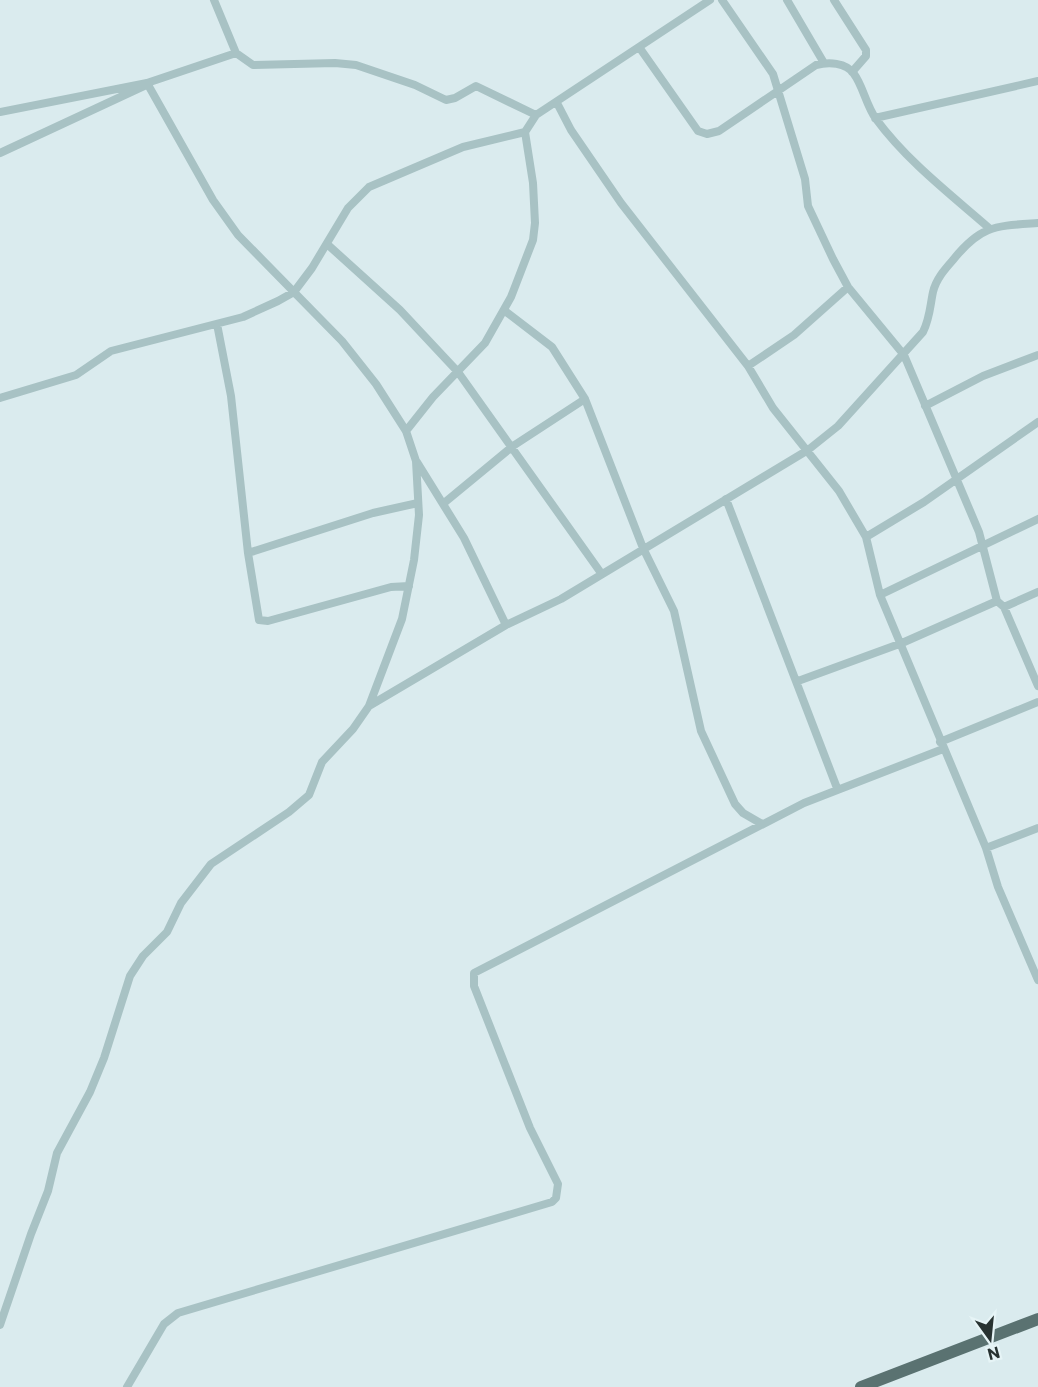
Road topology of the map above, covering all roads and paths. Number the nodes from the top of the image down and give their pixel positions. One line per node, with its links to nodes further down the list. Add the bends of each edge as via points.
1 (214, 0): 7 (street)
2 (710, 0): 6 (street)
3 (722, 0): 10 (street)
4 (787, 0): 8 (street)
5 (834, 0): 9 (street, via 866,50 866,56)
6 (639, 47): 14 (street, via 700,132 719,131); 15 (street)
7 (236, 53): 13 (street); 17 (street, via 258,66 356,65 446,100 476,86)
8 (824, 63): 9 (street); 12 (street)
9 (852, 72): 18 (street)
10 (773, 75): 12 (street); 14 (street)
11 (1038, 81): 18 (street)
12 (792, 82): 14 (street)
13 (148, 84): 16 (street); 20 (street); 25 (street, via 219,208 238,234)
14 (778, 92): 24 (street, via 805,179 808,206)
15 (556, 103): 17 (street); 30 (street, via 621,203)
16 (0, 112)
17 (536, 115): 19 (street)
18 (875, 118): 22 (street, via 920,168)
19 (525, 132): 23 (street, via 463,147 369,187 348,208); 26 (street, via 533,183 534,240)
20 (0, 153)
21 (1038, 223): 22 (street)
22 (989, 228): 28 (street, via 969,240 942,274 934,291 929,320)
23 (327, 244): 25 (street); 31 (street, via 400,310)
24 (848, 287): 28 (street); 30 (street, via 794,335)
25 (294, 292): 27 (street, via 257,312); 36 (street, via 366,371)
26 (505, 311): 31 (street, via 485,344); 33 (street, via 552,347)
27 (217, 324): 32 (street, via 111,351 76,375); 48 (street, via 231,396)
28 (904, 355): 34 (street); 38 (street, via 838,426)
29 (1038, 355): 34 (street, via 983,376)
30 (748, 366): 38 (street, via 772,408)
31 (458, 372): 36 (street); 37 (street)
32 (0, 398)
33 (585, 399): 37 (street); 46 (street)
34 (926, 406): 40 (street)
35 (1038, 422): 40 (street)
36 (406, 431): 39 (street)
37 (513, 446): 43 (street); 49 (street)
38 (808, 450): 41 (street); 45 (street, via 839,491)
39 (416, 461): 42 (street); 43 (street)
40 (956, 478): 45 (street); 47 (street, via 979,532)
41 (726, 499): 46 (street); 56 (street)
42 (418, 503): 48 (street, via 373,513); 50 (street)
43 (444, 503): 54 (street)
44 (1038, 519): 47 (street)
45 (866, 537): 52 (street)
46 (643, 548): 49 (street); 62 (street, via 674,611 701,731 735,804)
47 (982, 549): 52 (street); 53 (street)
48 (248, 553): 50 (street, via 258,615 263,622 391,587)
49 (601, 573): 54 (street, via 561,599)
50 (409, 586): 59 (street, via 402,619)
51 (1038, 592): 53 (street)
52 (880, 595): 55 (street)
53 (1001, 604): 55 (street); 57 (street)
54 (506, 626): 59 (street)
55 (902, 643): 56 (street); 60 (street)
56 (798, 681): 61 (street)
57 (1038, 686)
58 (1038, 702): 60 (street)
59 (369, 706): 68 (street, via 322,762 309,795 211,864 181,903 167,932 135,967 90,1092 57,1152 48,1191)
60 (941, 746): 61 (street); 64 (street)
61 (837, 788): 62 (street)
62 (762, 824): 69 (street, via 474,974 474,986 530,1128 558,1184 552,1202 178,1313 164,1324)
63 (1038, 828): 64 (street)
64 (986, 848): 65 (street, via 998,888)
65 (1034, 956): 66 (street)
66 (1038, 980)
67 (1038, 1320): 70 (main road)
68 (0, 1325)
69 (127, 1387)
70 (861, 1387)

